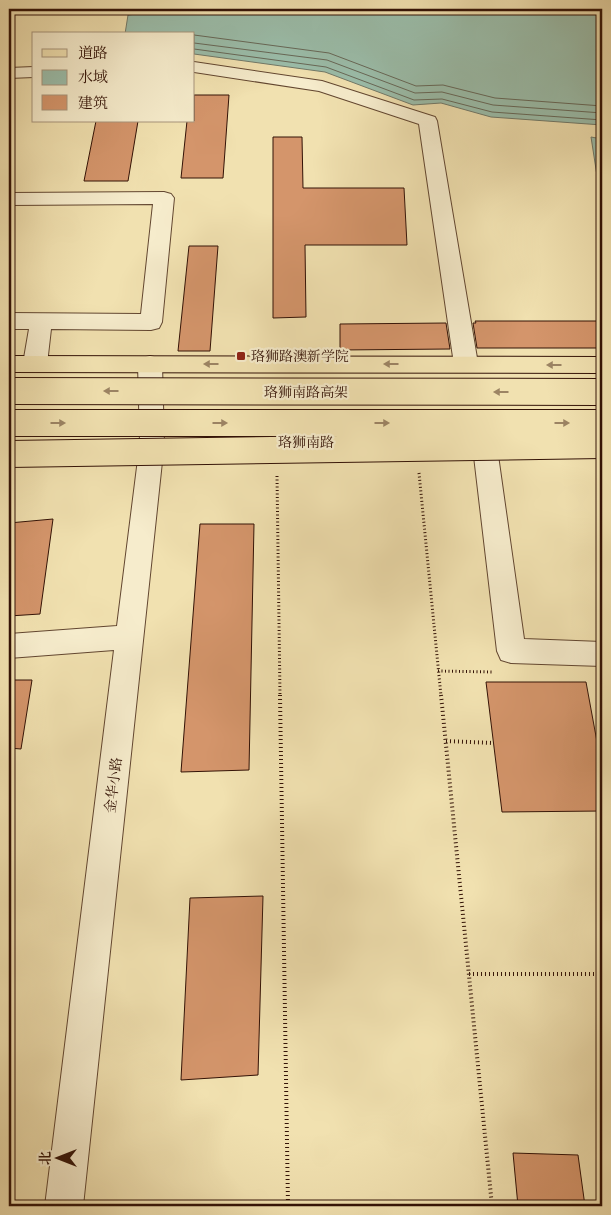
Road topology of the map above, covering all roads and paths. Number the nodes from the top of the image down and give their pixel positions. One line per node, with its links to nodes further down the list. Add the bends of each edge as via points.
1 (195, 67): 10 (street, via 322,86 428,121)
2 (32, 72): 3 (street)
3 (9, 73)
4 (9, 199): 6 (street, via 164,198 151,322)
5 (9, 321): 6 (street)
6 (41, 321): 8 (street)
7 (9, 364): 8 (main road)
8 (35, 364): 9 (main road)
9 (150, 364): 10 (main road, one-way to 9); 18 (street, 金华小路)
10 (466, 364): 11 (main road, one-way to 10)
11 (602, 365)
12 (9, 391): 13 (main road, 珞狮南路高架, one-way to 12, bridge)
13 (602, 392)
14 (9, 423): 15 (main road, one-way to 15, bridge)
15 (602, 423)
16 (602, 442): 18 (main road, 珞狮南路)
17 (9, 443): 18 (main road, 珞狮南路)
18 (152, 443): 24 (street, 金华小路)
19 (602, 446): 20 (main road, bridge)
20 (485, 448): 21 (main road, bridge); 26 (street, via 511,651)
21 (277, 451): 22 (main road, bridge); 32 (path)
22 (9, 454)
23 (419, 467): 27 (path)
24 (130, 637): 25 (street); 31 (street, 金华小路)
25 (9, 646)
26 (602, 654)
27 (446, 742): 28 (path); 29 (path)
28 (493, 743)
29 (469, 974): 30 (path); 33 (path)
30 (602, 974)
31 (64, 1206)
32 (288, 1206)
33 (492, 1206)

